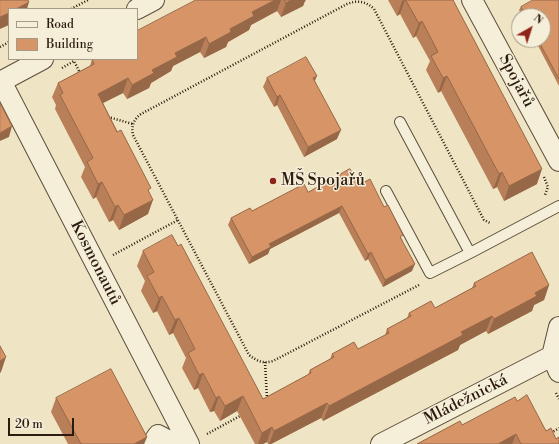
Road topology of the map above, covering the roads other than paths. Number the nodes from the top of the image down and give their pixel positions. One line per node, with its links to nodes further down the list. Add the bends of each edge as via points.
1 (154, 0): 3 (street)
2 (472, 0): 7 (street, Spojařů)
3 (138, 8)
4 (41, 60): 5 (street)
5 (1, 82): 13 (street, Kosmonautů)
6 (400, 122): 10 (lane)
7 (559, 161)
8 (386, 190): 10 (lane, via 430,274)
9 (559, 206): 10 (lane)
10 (470, 253)
11 (559, 327): 12 (street)
12 (555, 364): 16 (street, Mládežnická)
13 (196, 440)
14 (152, 444): 15 (street, via 158,435)
15 (175, 444)
16 (380, 444)

